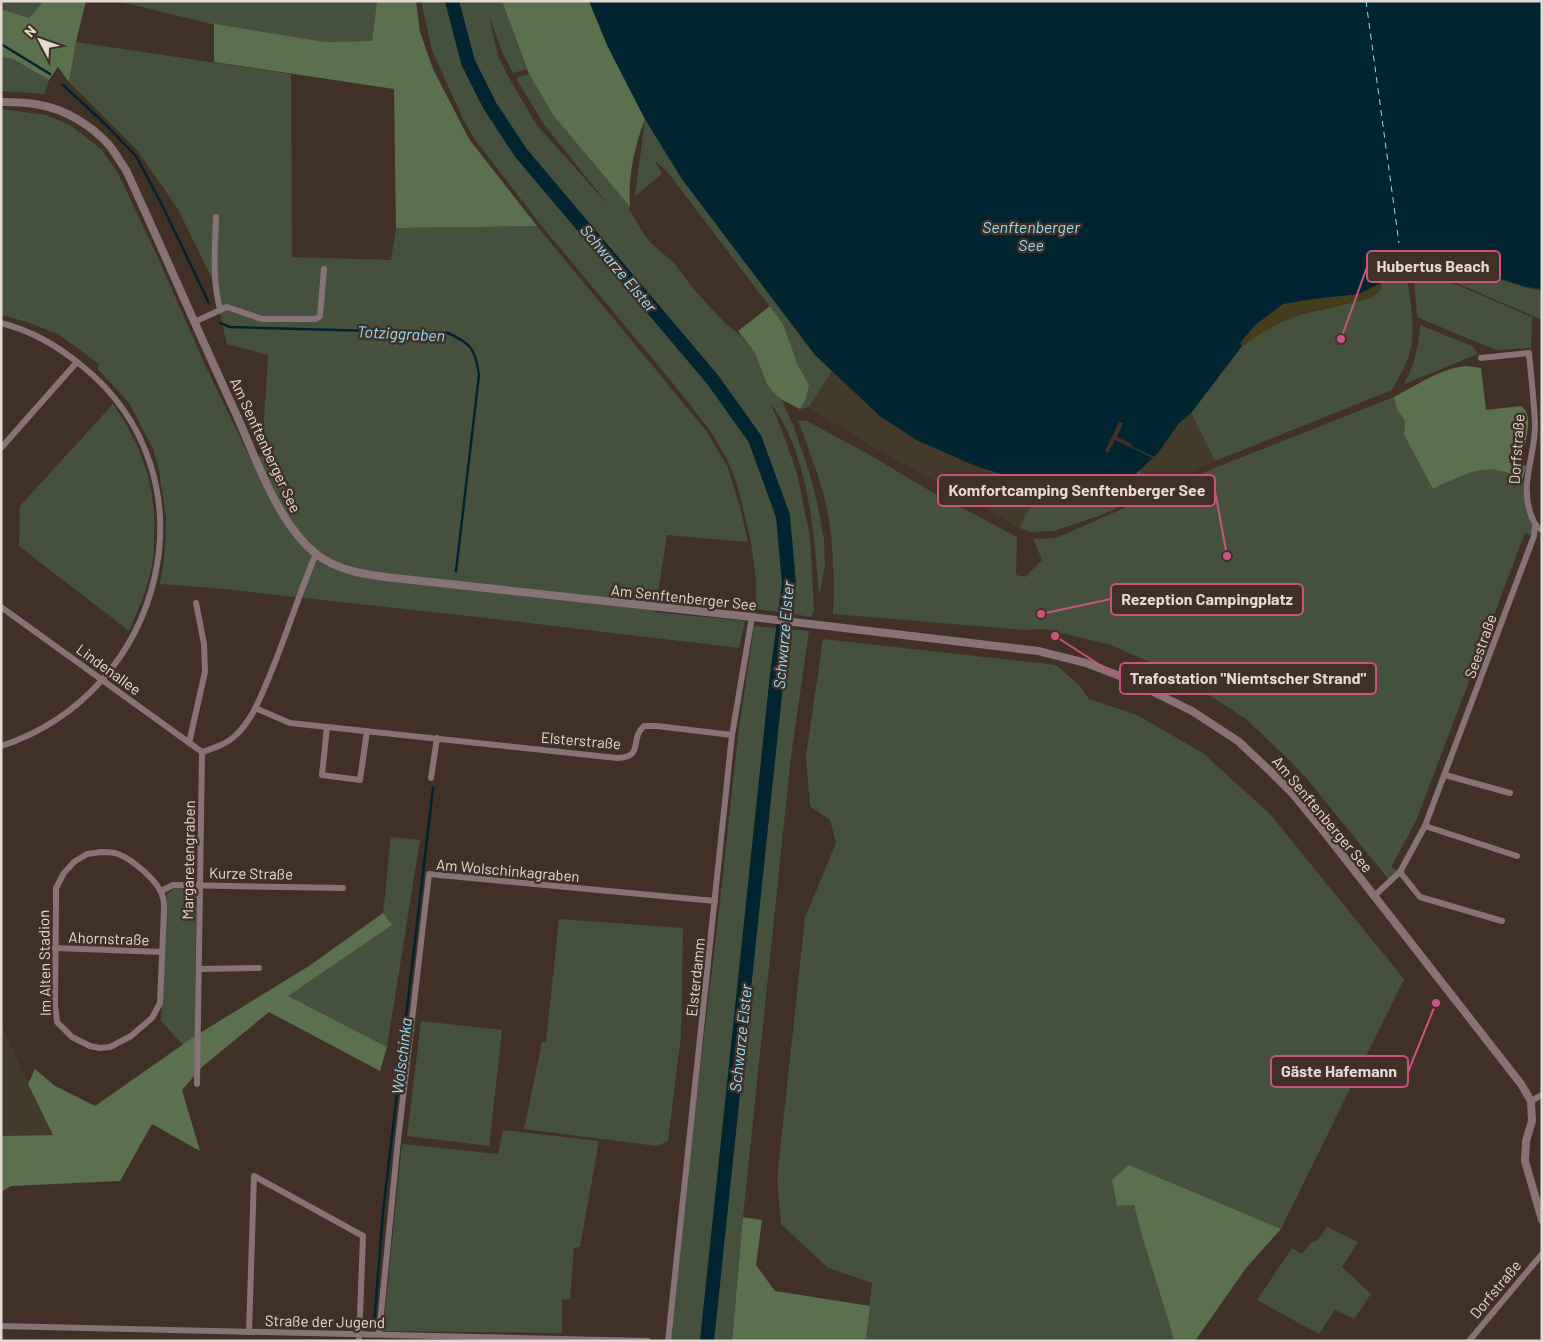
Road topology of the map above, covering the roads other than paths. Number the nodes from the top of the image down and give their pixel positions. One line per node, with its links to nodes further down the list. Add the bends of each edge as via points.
1 (1, 102): 5 (street, Am Senftenberger See, via 40,105 63,112 80,121 108,144 126,170)
2 (216, 217): 4 (street, via 215,272)
3 (324, 269): 4 (street, via 320,316 316,319 262,319 227,307)
4 (220, 309): 5 (street)
5 (194, 322): 12 (street, Am Senftenberger See, via 286,520)
6 (1, 323): 8 (street, via 48,341)
7 (1482, 358): 10 (street, Dorfstraße, via 1529,353 1535,424 1526,485 1527,504)
8 (77, 362): 9 (street); 16 (street, via 108,390 135,430 146,453 158,498 158,551 149,598 133,636)
9 (1, 448)
10 (1535, 526): 11 (street); 25 (street, Seestraße)
11 (1542, 530)
12 (316, 554): 15 (street, Am Senftenberger See, via 364,574); 17 (street)
13 (196, 603): 22 (street, via 204,644 205,672)
14 (1, 607): 16 (street, Lindenallee)
15 (752, 618): 20 (street, Elsterdamm); 34 (street, Am Senftenberger See, via 1038,651 1086,663 1125,678 1192,711 1238,741 1293,794)
16 (103, 680): 22 (street, Lindenallee); 23 (street, via 54,722)
17 (255, 708): 18 (street, Elsterstraße, via 290,723); 24 (street, via 236,736 221,746)
18 (327, 727): 19 (street, Elsterstraße); 19 (street, via 322,775 360,780)
19 (367, 731): 21 (street, Elsterstraße)
20 (732, 735): 21 (street, Elsterstraße, via 644,726 638,734 635,750 625,758); 35 (street, Elsterdamm)
21 (437, 738): 26 (street)
22 (189, 743): 24 (street, Lindenallee)
23 (1, 746)
24 (202, 752): 31 (street, Margaretengraben)
25 (1445, 775): 27 (street); 28 (street, Seestraße)
26 (431, 778)
27 (1510, 793)
28 (1425, 826): 29 (street); 30 (street, Seestraße)
29 (1517, 856)
30 (1400, 872): 34 (street, Seestraße); 36 (street, via 1420,897)
31 (200, 885): 32 (street, Kurze Straße); 33 (street, Kurze Straße, via 173,885); 40 (street, Margaretengraben)
32 (343, 888)
33 (161, 891): 37 (street, Im Alten Stadion, via 148,875 117,853 87,854 74,862 56,888); 38 (street, Im Alten Stadion, via 164,898)
34 (1374, 896): 43 (street, Am Senftenberger See)
35 (715, 901): 48 (street, Am Wolschinkagraben, via 429,874); 51 (street, Elsterdamm)
36 (1502, 921)
37 (55, 948): 38 (street, Ahornstraße); 38 (street, Im Alten Stadion, via 57,1022 72,1037 100,1048 110,1047 132,1036 152,1018 160,1004)
38 (162, 952)
39 (259, 968): 40 (street)
40 (199, 969): 41 (street, Margaretengraben)
41 (198, 1084)
42 (1542, 1095): 43 (street)
43 (1531, 1101): 44 (street, via 1532,1121 1524,1161)
44 (1542, 1220)
45 (1542, 1254): 52 (street, Dorfstraße)
46 (1, 1326): 47 (street, Straße der Jugend)
47 (249, 1332): 49 (street, Straße der Jugend); 49 (street, via 254,1176 363,1236)
48 (379, 1334): 49 (street, Straße der Jugend); 50 (street, Straße der Jugend)
49 (359, 1338)
50 (648, 1341)
51 (668, 1341)
52 (1469, 1341)

